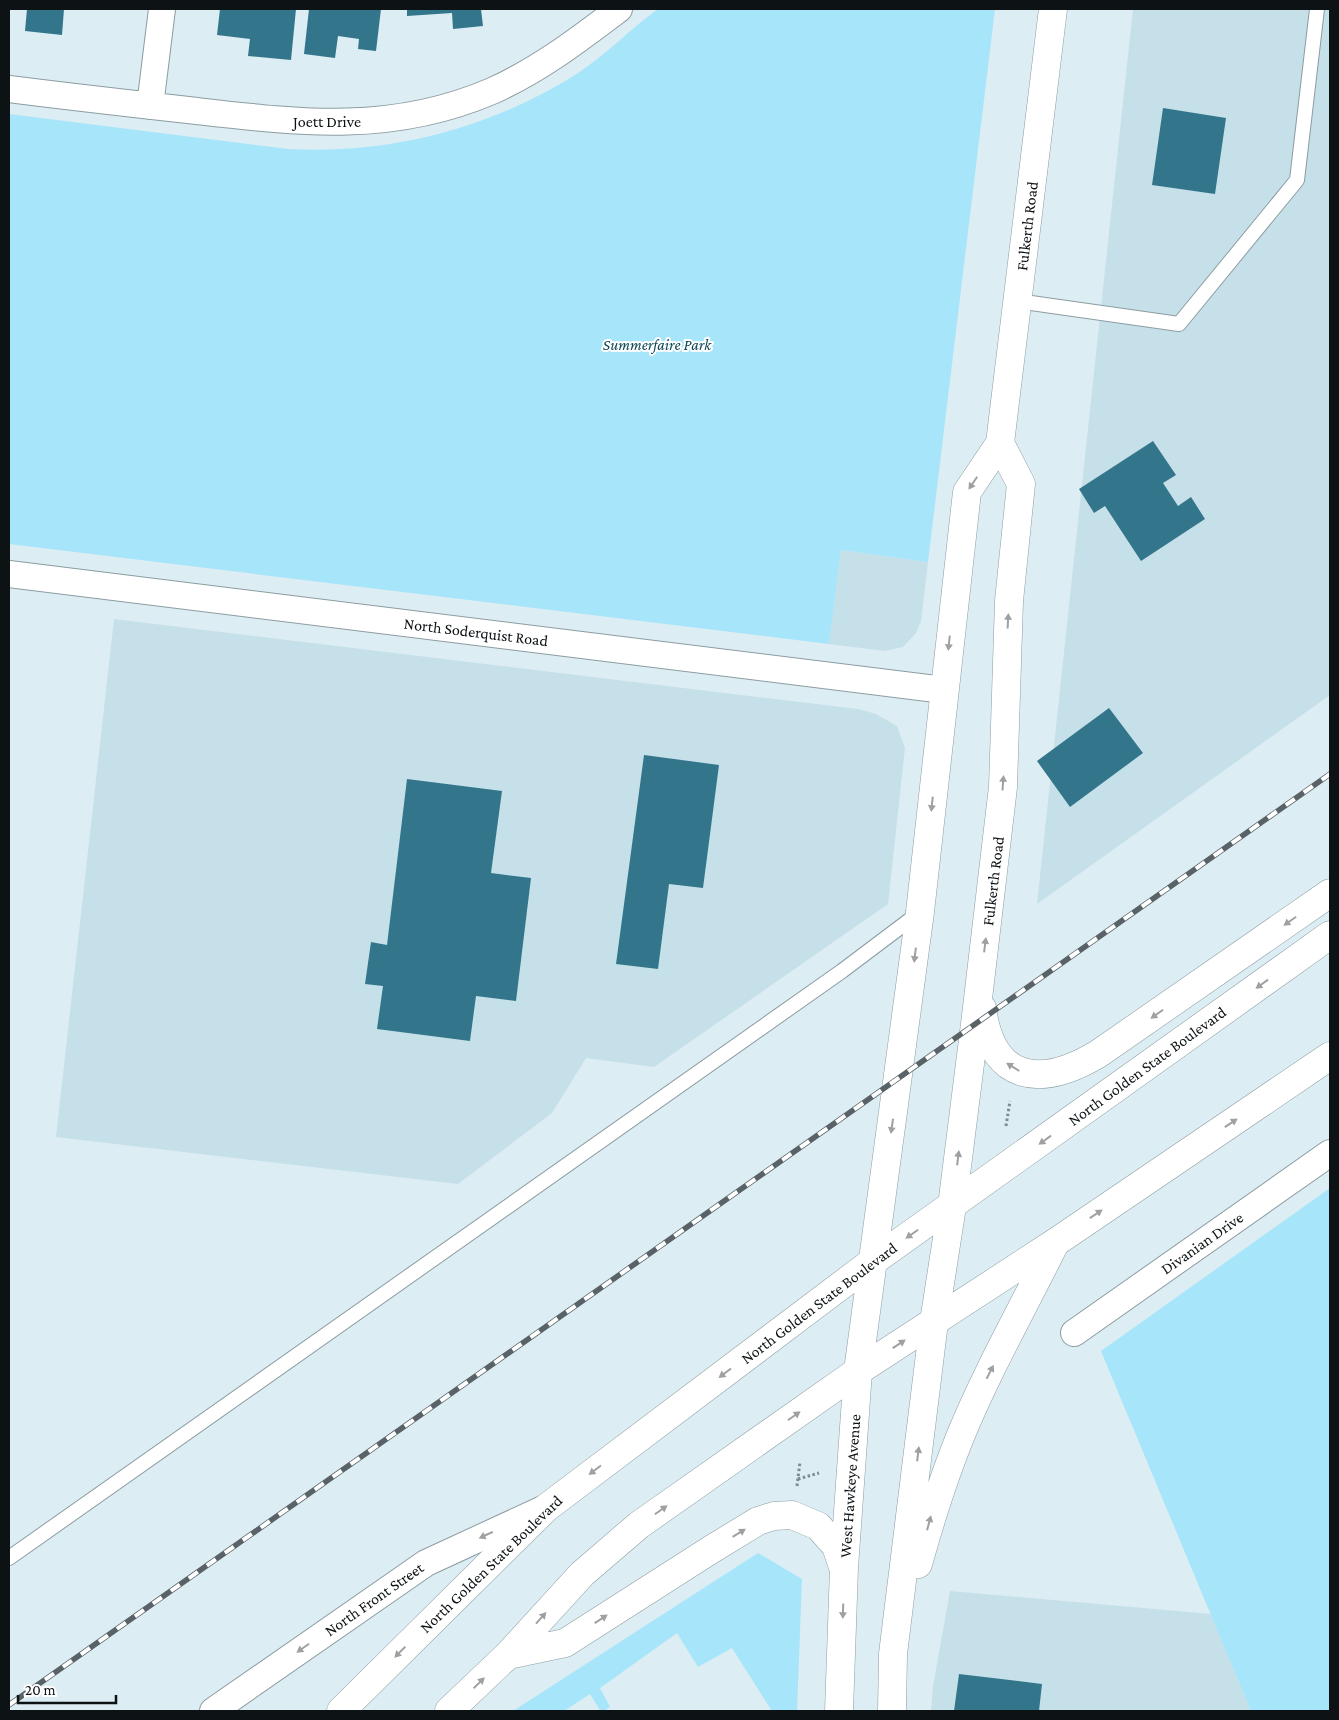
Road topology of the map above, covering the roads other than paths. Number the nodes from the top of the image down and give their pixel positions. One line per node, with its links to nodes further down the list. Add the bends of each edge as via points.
1 (162, 9): 6 (street)
2 (619, 9): 6 (street, Joett Drive, via 558,56 516,80 469,99 414,114 363,122 313,123)
3 (1053, 9): 7 (main road, Fulkerth Road)
4 (1316, 9): 7 (lane, via 1297,180 1180,324)
5 (9, 89): 6 (street, Joett Drive)
6 (150, 106)
7 (1017, 301): 8 (main road, Fulkerth Road)
8 (1000, 443): 10 (main road, Fulkerth Road, one-way to 10, via 967,492); 14 (main road, Fulkerth Road, one-way to 8, via 1003,787 1009,601 1021,484)
9 (9, 574): 10 (street, North Soderquist Road)
10 (944, 690): 12 (main road, Fulkerth Road, one-way to 12)
11 (1330, 893): 14 (main road, one-way to 14, via 1098,1054 1076,1066 1050,1074 1012,1068 995,1051 986,1028)
12 (920, 912): 19 (main road, Fulkerth Road, one-way to 19); 24 (lane, via 842,971)
13 (1330, 935): 17 (main road, North Golden State Boulevard, one-way to 17)
14 (981, 980): 17 (main road, Fulkerth Road, one-way to 14)
15 (1330, 1056): 18 (main road, one-way to 15)
16 (1330, 1153): 21 (street, Divanian Drive)
17 (952, 1206): 19 (main road, North Golden State Boulevard, one-way to 19); 20 (main road, Fulkerth Road)
18 (1056, 1242): 20 (main road); 26 (main road, one-way to 18, via 934,1504 960,1438 985,1381)
19 (872, 1262): 22 (main road, West Hawkeye Avenue); 23 (main road, North Golden State Boulevard, one-way to 23)
20 (934, 1322): 22 (main road, one-way to 20); 26 (main road, one-way to 20)
21 (1074, 1333)
22 (858, 1371): 25 (main road, West Hawkeye Avenue); 27 (main road, one-way to 22, via 582,1574 639,1525)
23 (546, 1508): 28 (street, North Front Street, one-way to 28, via 426,1563); 29 (main road, North Golden State Boulevard, one-way to 29)
24 (9, 1558)
25 (844, 1568): 27 (main road, one-way to 25, via 564,1643 758,1521 774,1516 792,1516 818,1526 836,1546); 31 (main road, West Hawkeye Avenue, one-way to 31)
26 (893, 1654): 32 (main road)
27 (508, 1655): 30 (main road, one-way to 27)
28 (213, 1711)
29 (341, 1711)
30 (449, 1711)
31 (840, 1711)
32 (892, 1711)

